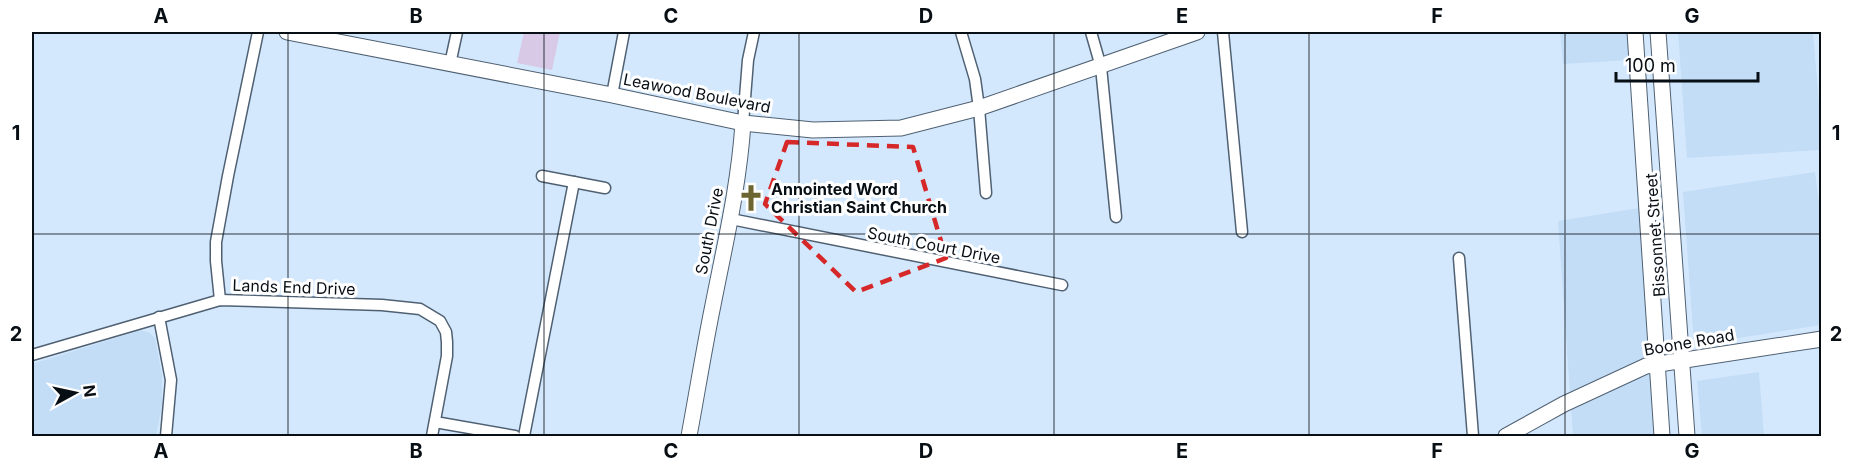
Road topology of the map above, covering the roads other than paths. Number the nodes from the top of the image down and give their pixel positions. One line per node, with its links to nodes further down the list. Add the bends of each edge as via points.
1 (258, 32): 27 (street, via 216,242)
2 (287, 32): 12 (street, Leawood Boulevard)
3 (457, 32): 13 (street)
4 (624, 32): 15 (street)
5 (753, 32): 17 (street, South Drive)
6 (961, 32): 16 (street)
7 (1091, 32): 14 (street)
8 (1197, 32): 14 (street, Leawood Boulevard)
9 (1223, 32): 24 (street)
10 (1635, 32): 32 (street, Bissonnet Street)
11 (1658, 32): 31 (street, Bissonnet Street)
12 (323, 35): 13 (street, Leawood Boulevard)
13 (450, 64): 15 (street, Leawood Boulevard)
14 (1101, 67): 16 (street, Leawood Boulevard); 22 (street)
15 (612, 95): 17 (street, Leawood Boulevard)
16 (979, 108): 17 (street, Leawood Boulevard, via 901,128 813,130); 21 (street)
17 (743, 123): 23 (street, South Drive)
18 (542, 176): 19 (street)
19 (574, 182): 20 (street); 37 (street)
20 (605, 188)
21 (986, 193)
22 (1116, 217)
23 (731, 219): 26 (street, South Court Drive); 38 (street, South Drive)
24 (1242, 232)
25 (1459, 258): 39 (street)
26 (1062, 285)
27 (220, 300): 28 (street, Lands End Drive); 33 (street, Lands End Drive, via 420,309 440,321 446,332 447,356)
28 (159, 317): 30 (street, Lands End Drive); 34 (street, via 171,380)
29 (1821, 339): 31 (street, Boone Road)
30 (32, 356)
31 (1682, 359): 32 (street, Boone Road); 42 (street, Bissonnet Street)
32 (1656, 364): 40 (street, Boone Road, via 1564,404); 41 (street, Bissonnet Street)
33 (435, 422): 35 (street); 36 (street)
34 (166, 436)
35 (432, 436)
36 (515, 436)
37 (524, 436)
38 (689, 436)
39 (1473, 436)
40 (1506, 436)
41 (1662, 436)
42 (1687, 436)

